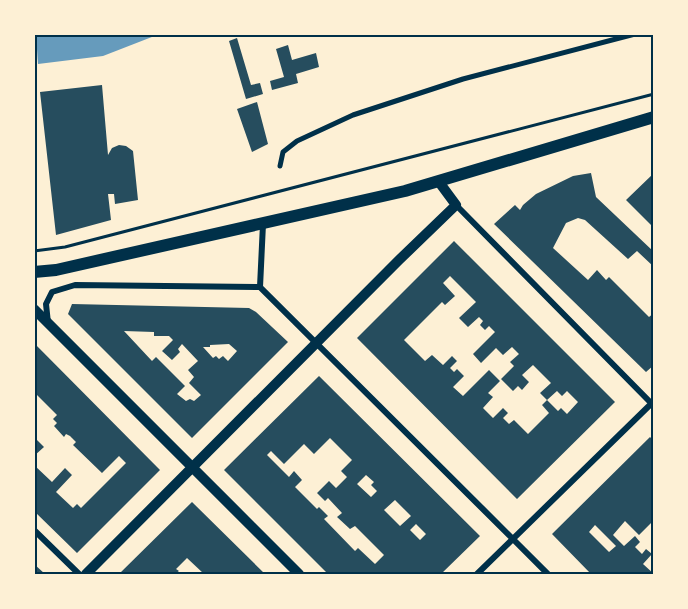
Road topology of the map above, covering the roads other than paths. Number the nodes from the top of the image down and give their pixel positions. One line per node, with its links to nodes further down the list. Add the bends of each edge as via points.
1 (635, 34): 3 (street, via 463,79 353,115 297,141 283,152)
2 (654, 117): 4 (main road)
3 (280, 166)
4 (439, 182): 5 (street); 6 (main road)
5 (456, 205): 11 (street); 12 (street)
6 (263, 224): 7 (main road); 8 (street)
7 (34, 272)
8 (260, 286): 10 (street, via 75,285 52,292 46,304); 11 (street)
9 (34, 309): 10 (street)
10 (48, 324): 13 (street)
11 (317, 344): 13 (street); 15 (street)
12 (653, 404): 15 (street)
13 (193, 468): 17 (street); 18 (street)
14 (34, 530): 16 (street)
15 (513, 539): 19 (street); 20 (street)
16 (79, 574)
17 (86, 574)
18 (299, 574)
19 (477, 574)
20 (548, 574)

